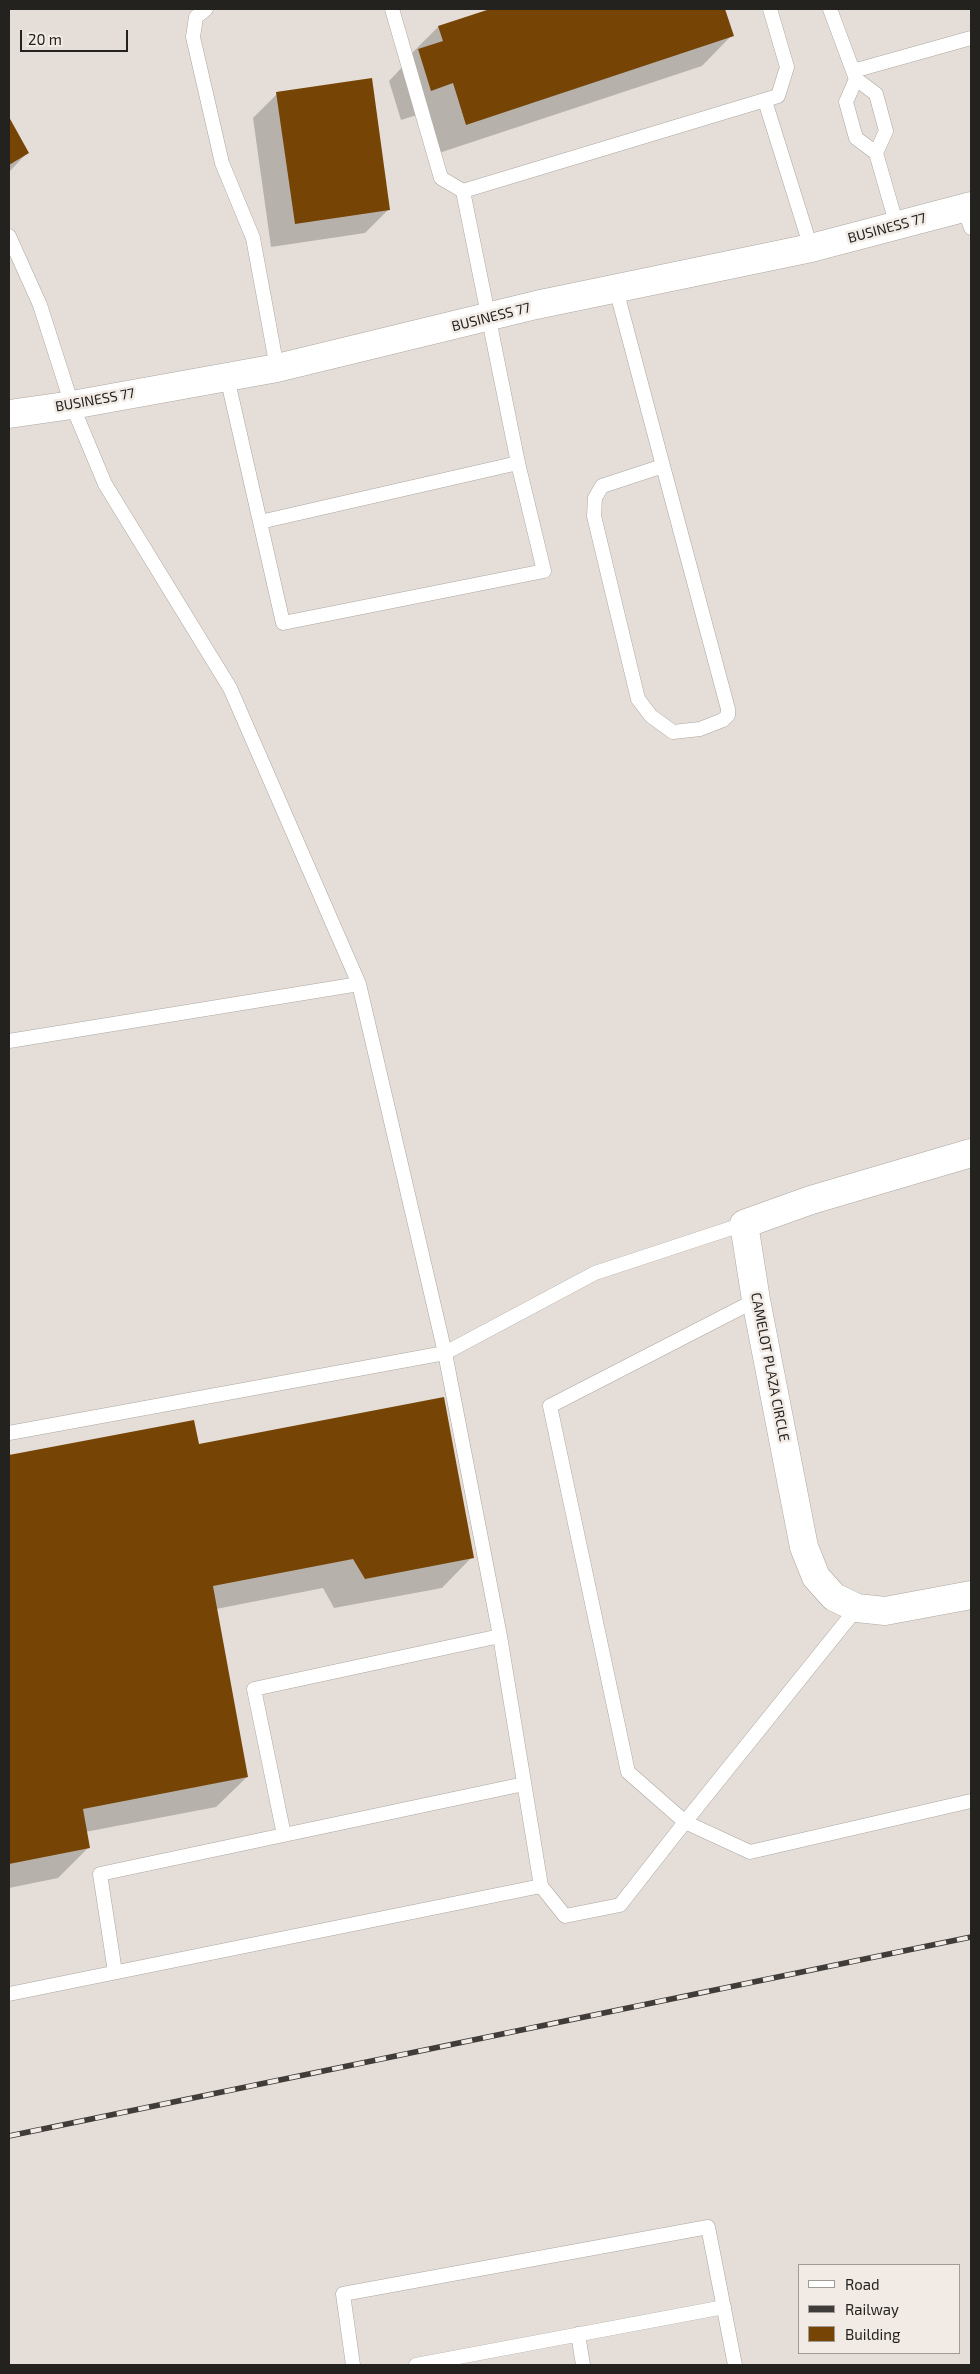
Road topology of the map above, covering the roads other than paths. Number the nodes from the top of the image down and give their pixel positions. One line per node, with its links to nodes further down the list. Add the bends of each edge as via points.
1 (206, 9): 16 (lane, via 196,17 193,37 222,163 253,238)
2 (392, 9): 9 (lane, via 441,178)
3 (770, 9): 7 (lane, via 787,67 778,96)
4 (830, 9): 6 (lane)
5 (971, 38): 6 (lane)
6 (855, 75): 8 (lane, via 876,94 886,131); 8 (lane, via 846,102 856,138)
7 (765, 101): 9 (lane); 13 (lane)
8 (876, 153): 11 (lane)
9 (463, 191): 15 (lane)
10 (969, 214): 11 (main road, BUSINESS 77)
11 (897, 226): 13 (main road, BUSINESS 77)
12 (9, 236): 18 (lane, via 40,305)
13 (811, 248): 14 (main road, BUSINESS 77)
14 (616, 289): 15 (main road, BUSINESS 77); 21 (lane)
15 (489, 318): 16 (main road, BUSINESS 77); 20 (lane)
16 (277, 368): 17 (main road, BUSINESS 77)
17 (227, 377): 18 (main road, BUSINESS 77); 22 (lane)
18 (72, 405): 19 (main road, BUSINESS 77); 23 (lane, via 105,484 230,688)
19 (9, 414)
20 (518, 463): 22 (lane); 22 (lane, via 544,571 282,624)
21 (663, 466): 21 (lane, via 728,715 700,729 674,732 651,716 638,699 594,516 595,498 602,486)
22 (260, 522)
23 (359, 984): 24 (lane); 28 (lane)
24 (9, 1041)
25 (971, 1152): 26 (main road, via 811,1200)
26 (744, 1224): 27 (main road, CAMELOT PLAZA CIRCLE); 28 (lane, via 595,1273)
27 (756, 1300): 31 (main road, CAMELOT PLAZA CIRCLE, via 804,1548 816,1577 834,1597); 35 (lane, via 550,1406 628,1772)
28 (445, 1353): 29 (lane); 32 (lane)
29 (9, 1433)
30 (971, 1595): 31 (main road, CAMELOT PLAZA CIRCLE, via 886,1611)
31 (857, 1608): 35 (lane)
32 (500, 1636): 33 (lane); 36 (lane, via 254,1689)
33 (524, 1784): 36 (lane); 37 (lane)
34 (971, 1801): 35 (lane, via 750,1852)
35 (685, 1822): 37 (lane, via 620,1905 565,1916)
36 (284, 1835): 38 (lane, via 100,1874)
37 (541, 1886): 38 (lane)
38 (115, 1972): 39 (lane)
39 (9, 1993)
40 (724, 2307): 41 (lane); 42 (lane, via 708,2227 343,2294); 45 (lane)
41 (578, 2334): 43 (lane); 44 (lane)
42 (352, 2365)
43 (416, 2365)
44 (583, 2365)
45 (735, 2365)

